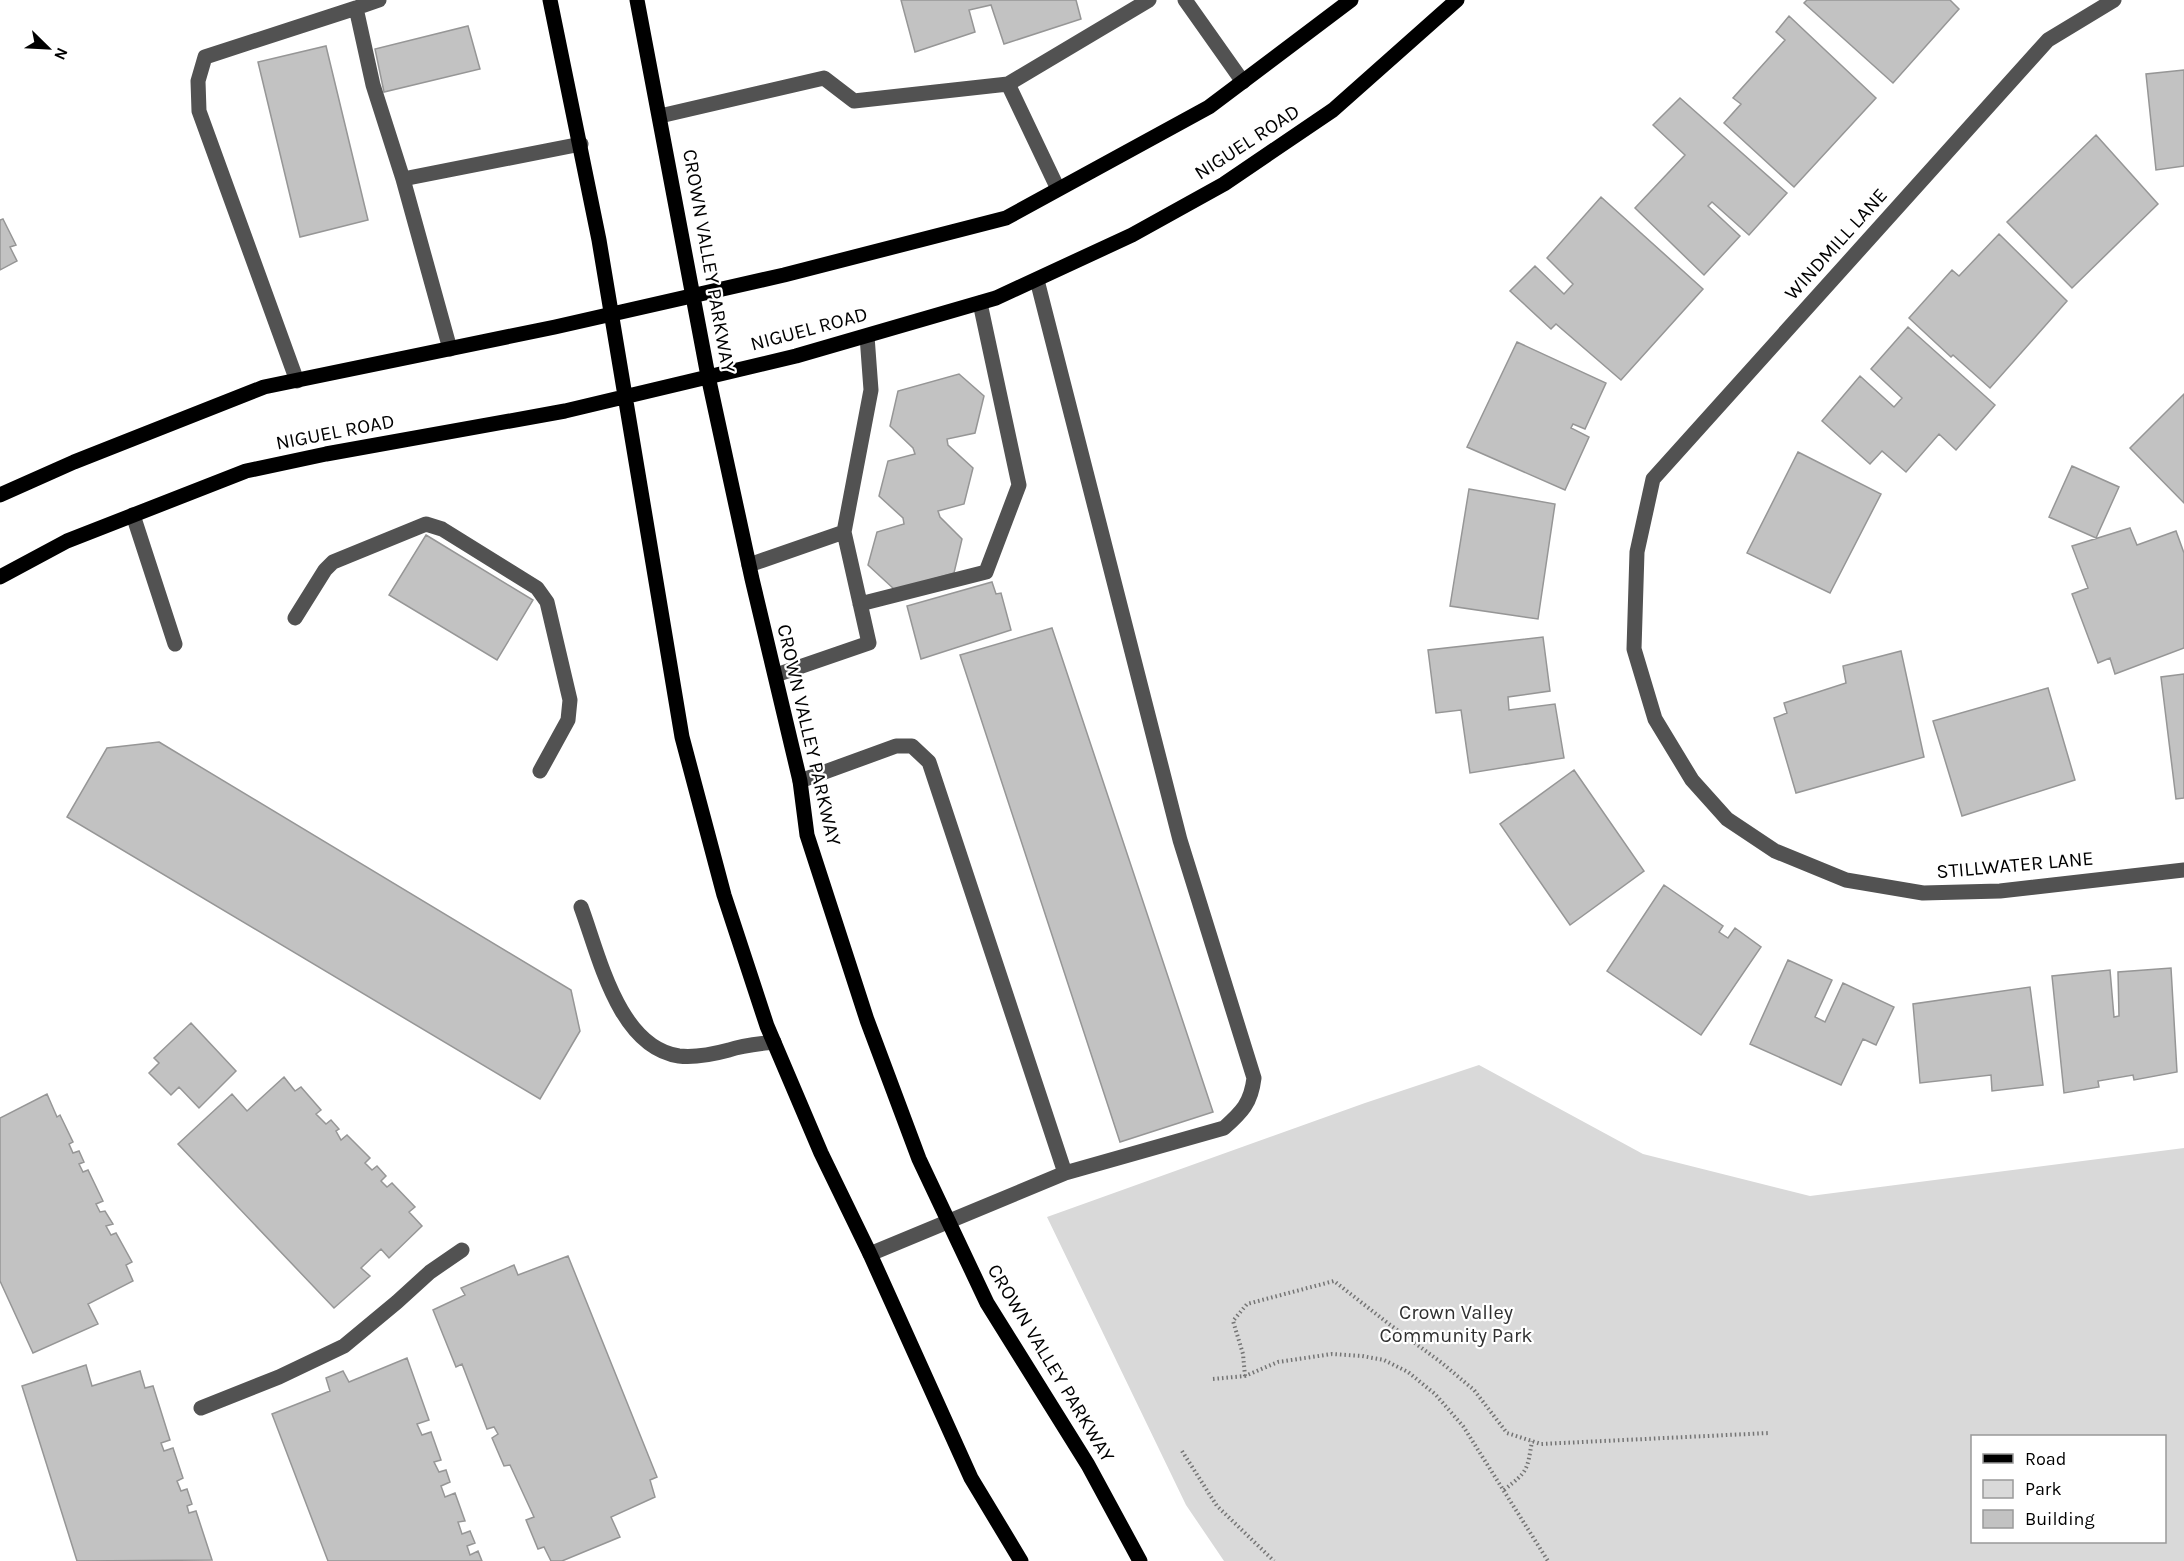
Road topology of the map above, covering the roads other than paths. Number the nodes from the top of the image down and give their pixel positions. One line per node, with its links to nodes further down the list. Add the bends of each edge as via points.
1 (379, 0): 9 (street)
2 (550, 0): 13 (main road)
3 (637, 0): 12 (main road, CROWN VALLEY PARKWAY)
4 (1149, 0): 11 (street)
5 (1185, 0): 10 (street)
6 (1351, 0): 10 (main road)
7 (1457, 0): 16 (main road, NIGUEL ROAD, via 1333,110 1233,177 1131,235)
8 (2114, 0): 28 (street, WINDMILL LANE, via 2048,40 1653,479)
9 (356, 8): 14 (street, via 373,85); 23 (street, via 205,57 198,81 199,111)
10 (1243, 82): 15 (main road, via 1209,107)
11 (1008, 84): 12 (street, via 854,101 824,78); 15 (street)
12 (660, 116): 17 (main road, CROWN VALLEY PARKWAY)
13 (581, 144): 14 (street); 19 (main road)
14 (403, 179): 21 (street)
15 (1058, 189): 17 (main road, via 1006,218)
16 (1037, 280): 18 (main road, NIGUEL ROAD); 40 (street, via 1180,840 1254,1078 1252,1096 1224,1128)
17 (694, 294): 19 (main road); 22 (main road, CROWN VALLEY PARKWAY)
18 (980, 303): 20 (main road, NIGUEL ROAD); 31 (street, via 1019,485 986,572)
19 (611, 314): 21 (main road); 24 (main road)
20 (867, 336): 22 (main road, NIGUEL ROAD); 27 (street, via 871,390)
21 (450, 349): 23 (main road)
22 (708, 376): 24 (main road, NIGUEL ROAD); 29 (main road, CROWN VALLEY PARKWAY)
23 (297, 381): 25 (main road, via 264,387)
24 (625, 396): 26 (main road, NIGUEL ROAD, via 565,411 246,471); 39 (main road, via 682,737 724,895)
25 (0, 495)
26 (133, 515): 30 (main road, NIGUEL ROAD, via 68,541); 33 (street)
27 (844, 532): 29 (street); 31 (street)
28 (1637, 552): 37 (street, STILLWATER LANE, via 1634,649 1655,719 1692,780 1727,819 1775,851 1846,880 1923,893 2000,891)
29 (749, 565): 34 (main road, CROWN VALLEY PARKWAY)
30 (0, 577)
31 (860, 604): 34 (street, via 869,643)
32 (295, 618): 35 (street, via 333,562 426,524 442,529 537,588 547,602 570,700 568,720)
33 (175, 644)
34 (776, 675): 36 (main road, CROWN VALLEY PARKWAY)
35 (540, 771)
36 (801, 782): 40 (street, via 896,746 912,746 929,762); 41 (main road, CROWN VALLEY PARKWAY, via 807,835 867,1020 919,1159)
37 (2184, 870)
38 (581, 907): 39 (street, via 616,1001 636,1033 662,1052 680,1056 719,1054)
39 (774, 1042): 43 (main road, via 820,1153)
40 (1065, 1173): 41 (street)
41 (949, 1221): 43 (street); 46 (main road, CROWN VALLEY PARKWAY, via 987,1303 1088,1465)
42 (462, 1250): 44 (street, via 430,1272 344,1346)
43 (870, 1254): 45 (main road, via 970,1478)
44 (201, 1408)
45 (1021, 1561)
46 (1140, 1561)

